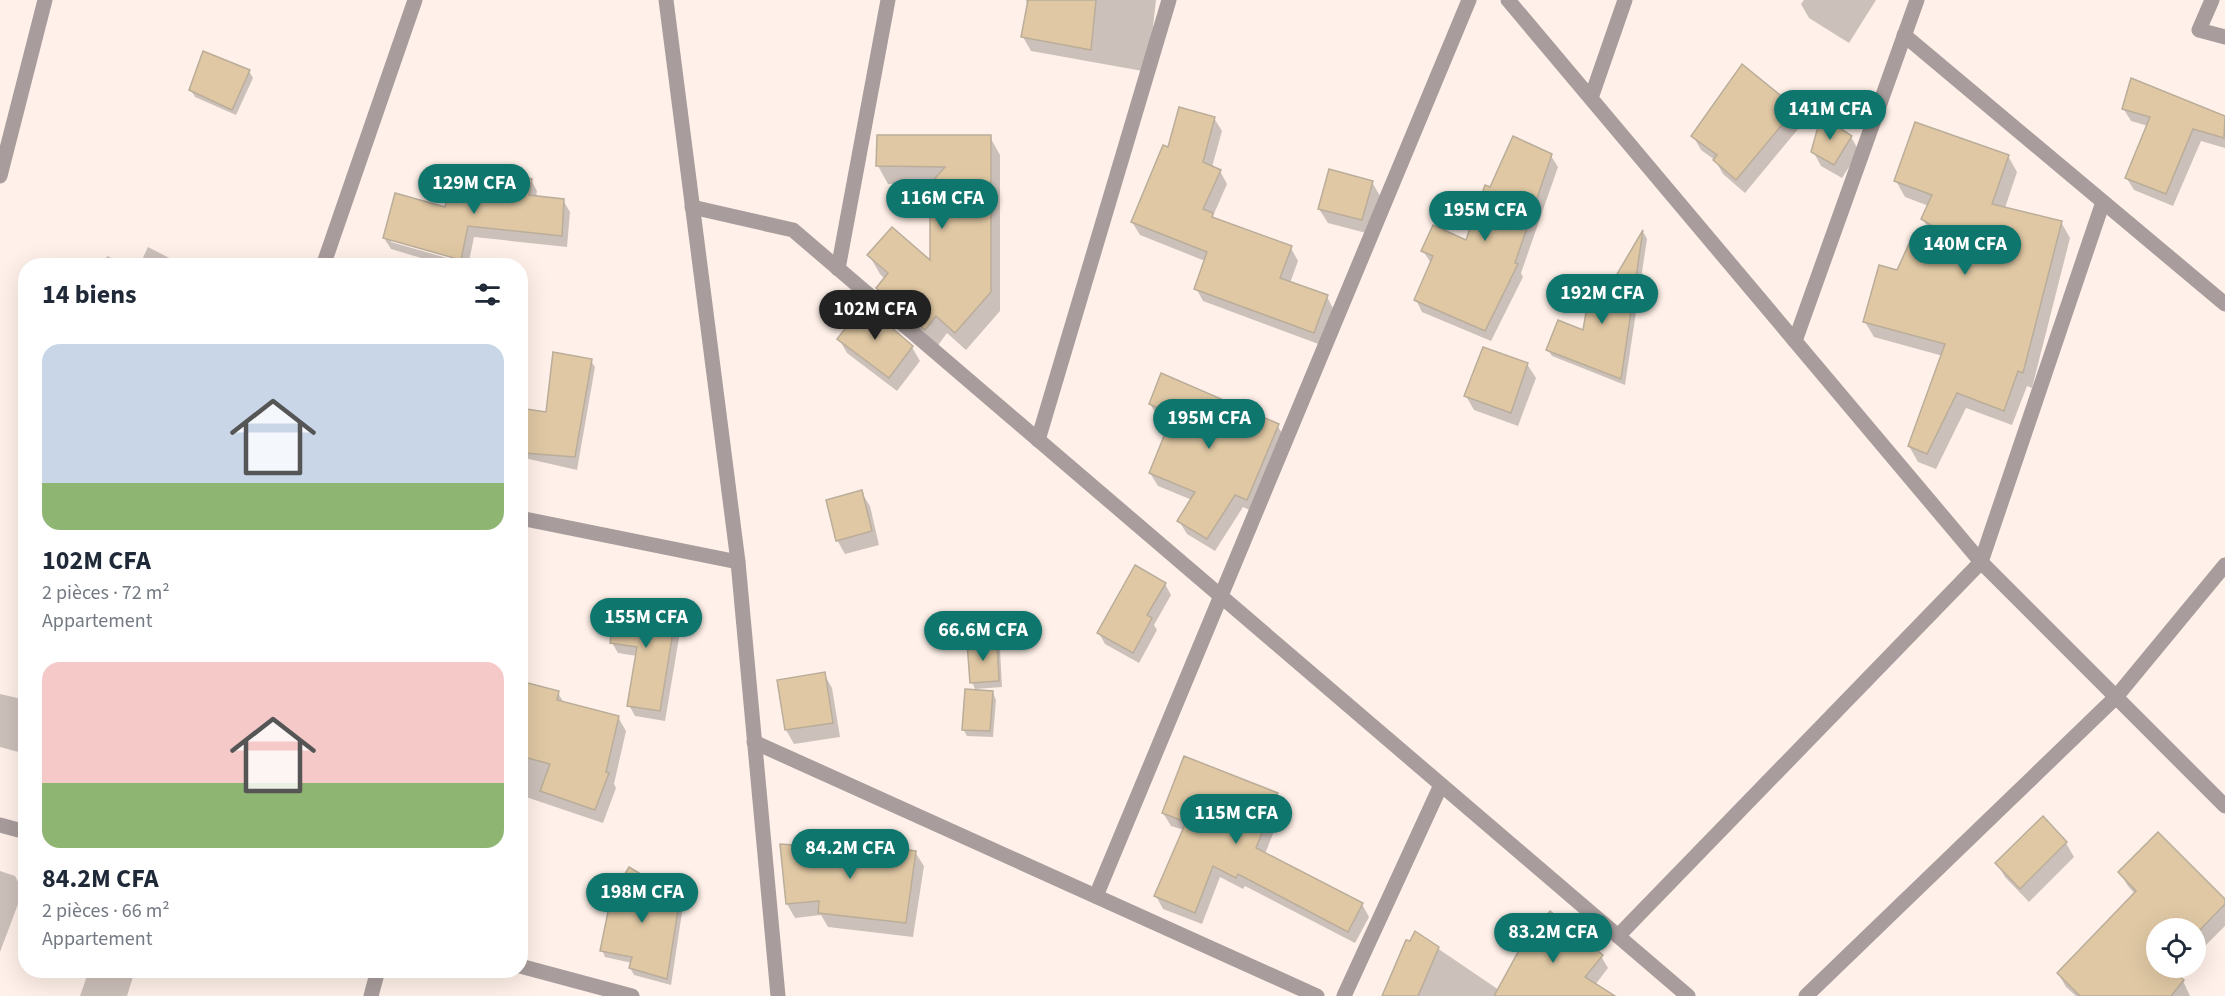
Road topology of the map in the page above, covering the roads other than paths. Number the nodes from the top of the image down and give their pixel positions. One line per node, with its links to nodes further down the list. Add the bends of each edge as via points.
1 (45, 0): 14 (street)
2 (415, 0): 17 (street)
3 (666, 0): 16 (street)
4 (888, 0): 18 (street)
5 (1169, 0): 21 (street)
6 (1469, 0): 26 (street)
7 (1508, 0): 13 (street)
8 (1625, 0): 13 (street)
9 (1917, 0): 11 (street)
10 (2212, 0): 12 (street, via 2199,30)
11 (1904, 35): 15 (street); 20 (street)
12 (2225, 37)
13 (1592, 98): 20 (street)
14 (0, 176)
15 (2103, 202): 19 (street); 24 (street)
16 (692, 207): 18 (street, via 793,230); 23 (street)
17 (326, 258)
18 (838, 269): 21 (street)
19 (2225, 304)
20 (1795, 341): 24 (street)
21 (1038, 440): 26 (street)
22 (528, 520): 23 (street)
23 (738, 562): 28 (street)
24 (1981, 562): 27 (street); 34 (street)
25 (2225, 565): 27 (street)
26 (1221, 596): 29 (street); 33 (street)
27 (2116, 697): 30 (street); 43 (street)
28 (754, 742): 33 (street); 39 (street)
29 (1441, 785): 34 (street); 41 (street)
30 (2225, 806)
31 (0, 825): 32 (street)
32 (18, 830)
33 (1096, 896): 40 (street)
34 (1618, 936): 42 (street)
35 (528, 968): 38 (street)
36 (376, 978): 37 (street)
37 (371, 996)
38 (632, 996)
39 (778, 996)
40 (1317, 996)
41 (1344, 996)
42 (1688, 996)
43 (1806, 996)

